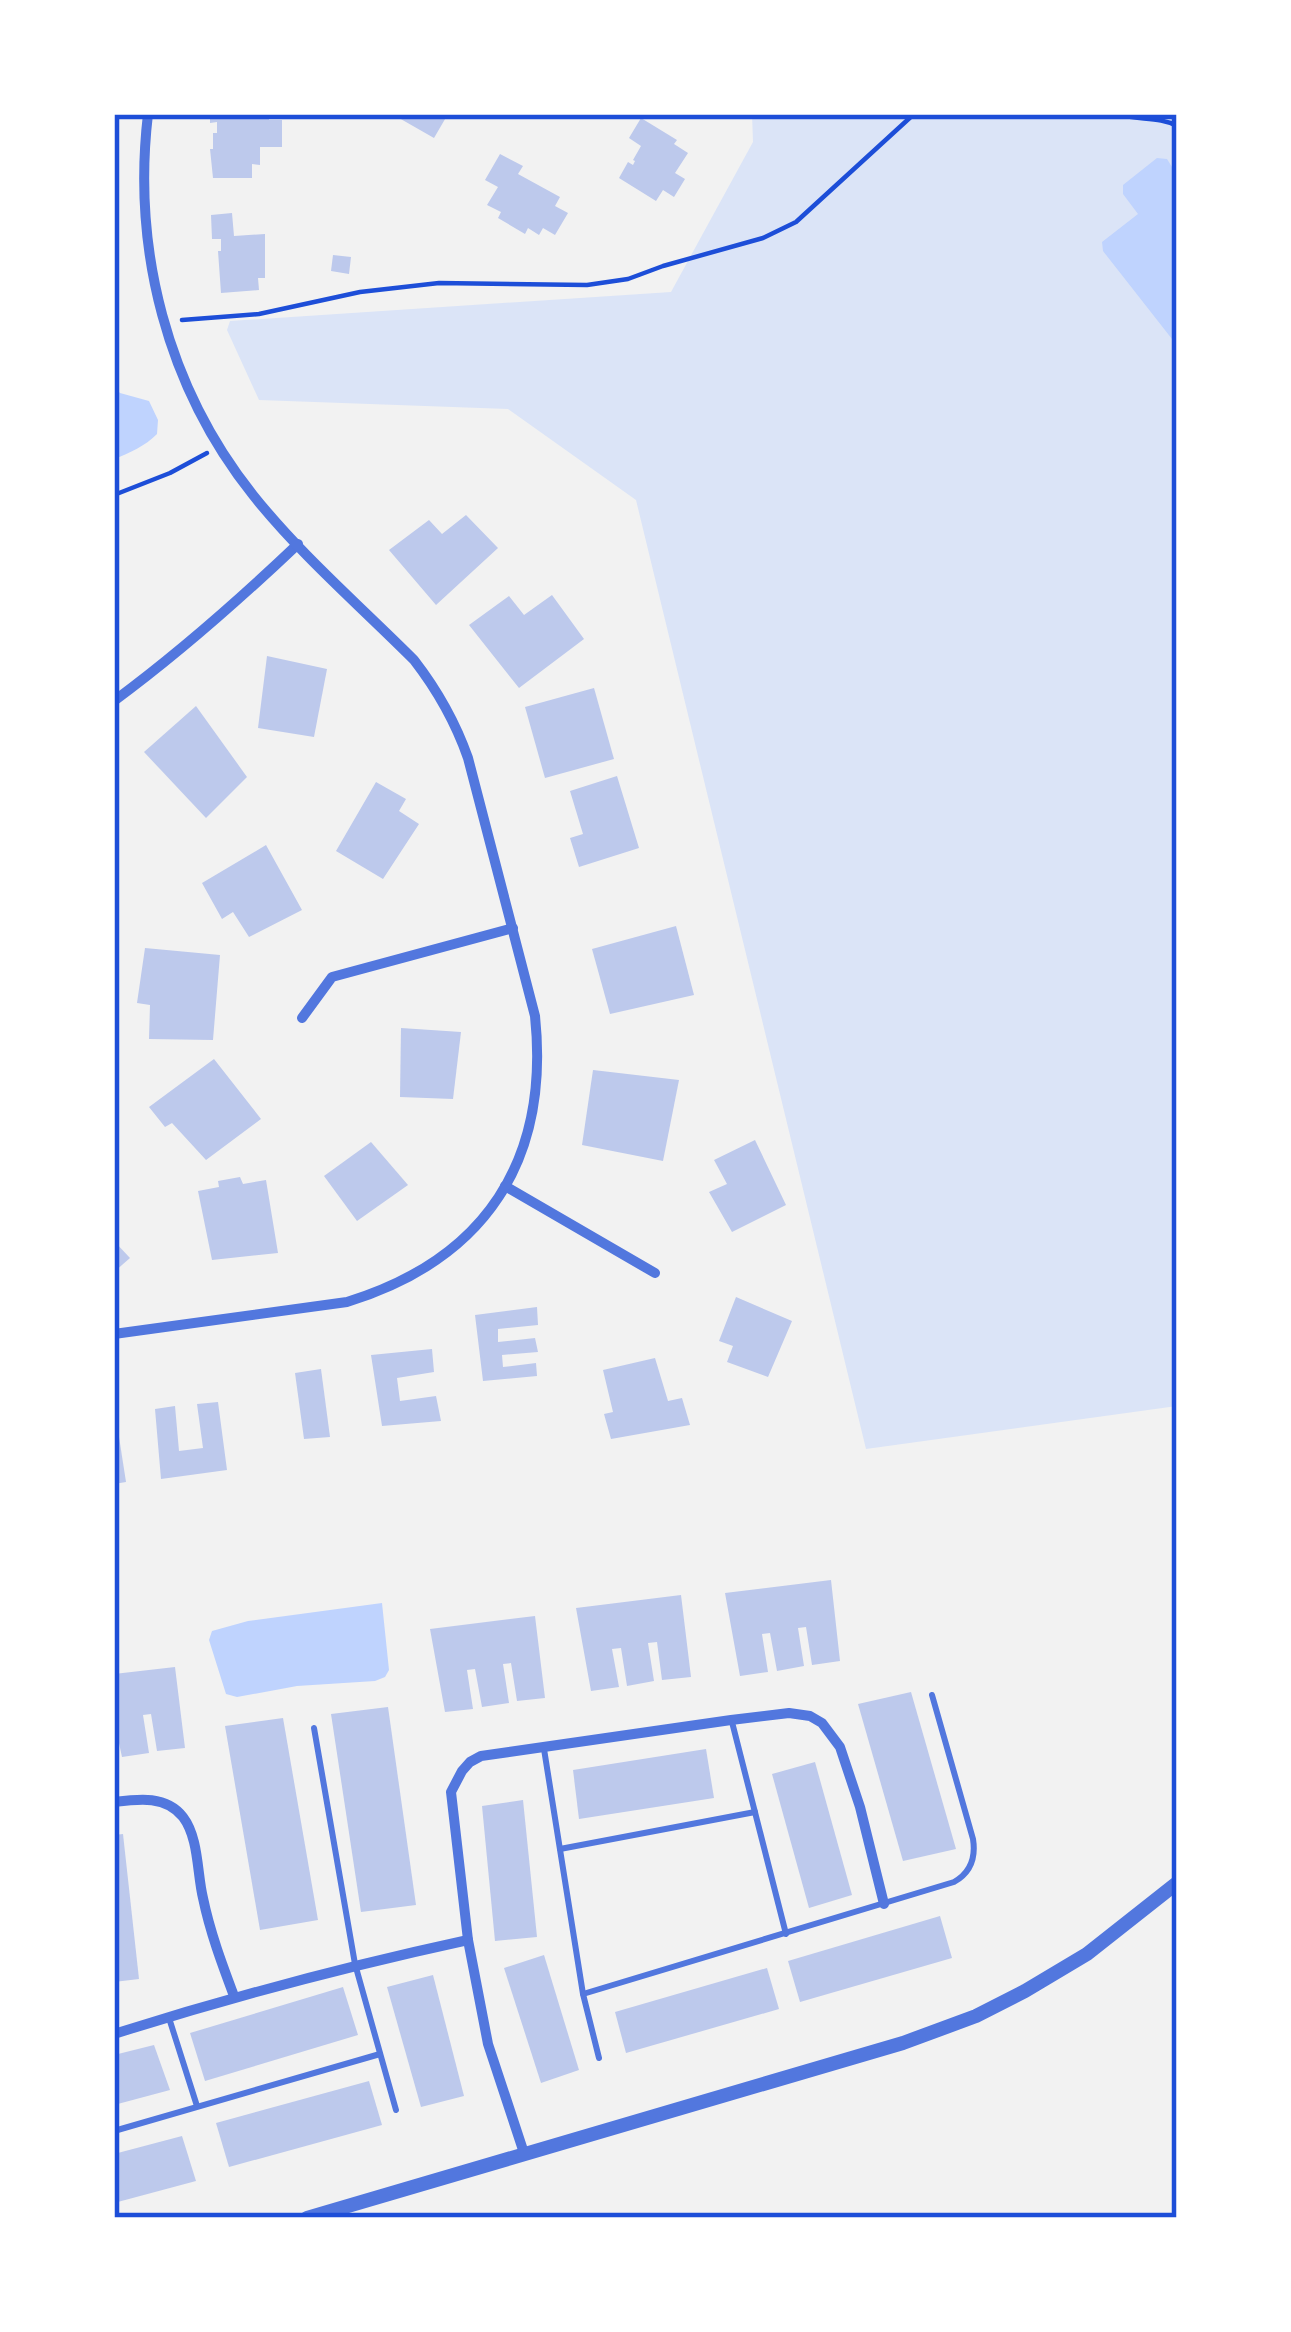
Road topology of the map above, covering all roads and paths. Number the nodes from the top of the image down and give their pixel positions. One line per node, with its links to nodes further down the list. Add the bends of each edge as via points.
1 (148, 114): 5 (street, via 143,200)
2 (914, 114): 5 (path, via 796,222 628,279 439,283)
3 (1117, 114): 4 (path)
4 (1177, 126)
5 (164, 325): 6 (street)
6 (218, 446): 7 (path); 8 (street)
7 (114, 495)
8 (298, 544): 9 (street); 10 (street, via 435,687 468,758)
9 (114, 701)
10 (513, 928): 11 (street, via 332,977); 12 (street, via 535,1016 538,1090)
11 (302, 1018)
12 (505, 1186): 13 (street); 14 (street, via 454,1247 385,1291)
13 (655, 1274)
14 (114, 1334)
15 (932, 1695): 23 (lane, via 973,1857 955,1882)
16 (731, 1720): 18 (street); 20 (lane); 23 (street, via 810,1715 832,1733)
17 (314, 1728): 26 (lane)
18 (544, 1746): 21 (lane); 25 (street, via 482,1756 451,1792)
19 (114, 1802): 28 (street, via 156,1800 183,1817)
20 (755, 1812): 21 (lane); 24 (lane)
21 (560, 1849): 27 (lane)
22 (1177, 1883): 36 (street, via 1087,1954 976,2016)
23 (884, 1904): 24 (lane)
24 (786, 1934): 27 (lane)
25 (468, 1940): 26 (street); 36 (street, via 488,2044)
26 (355, 1964): 28 (street); 31 (lane)
27 (583, 1994): 32 (lane)
28 (234, 1996): 29 (street)
29 (169, 2017): 30 (street); 33 (lane)
30 (114, 2034)
31 (380, 2054): 33 (lane); 34 (lane)
32 (599, 2058)
33 (197, 2106): 35 (lane)
34 (396, 2110)
35 (114, 2131)
36 (524, 2153): 37 (street)
37 (307, 2218)

